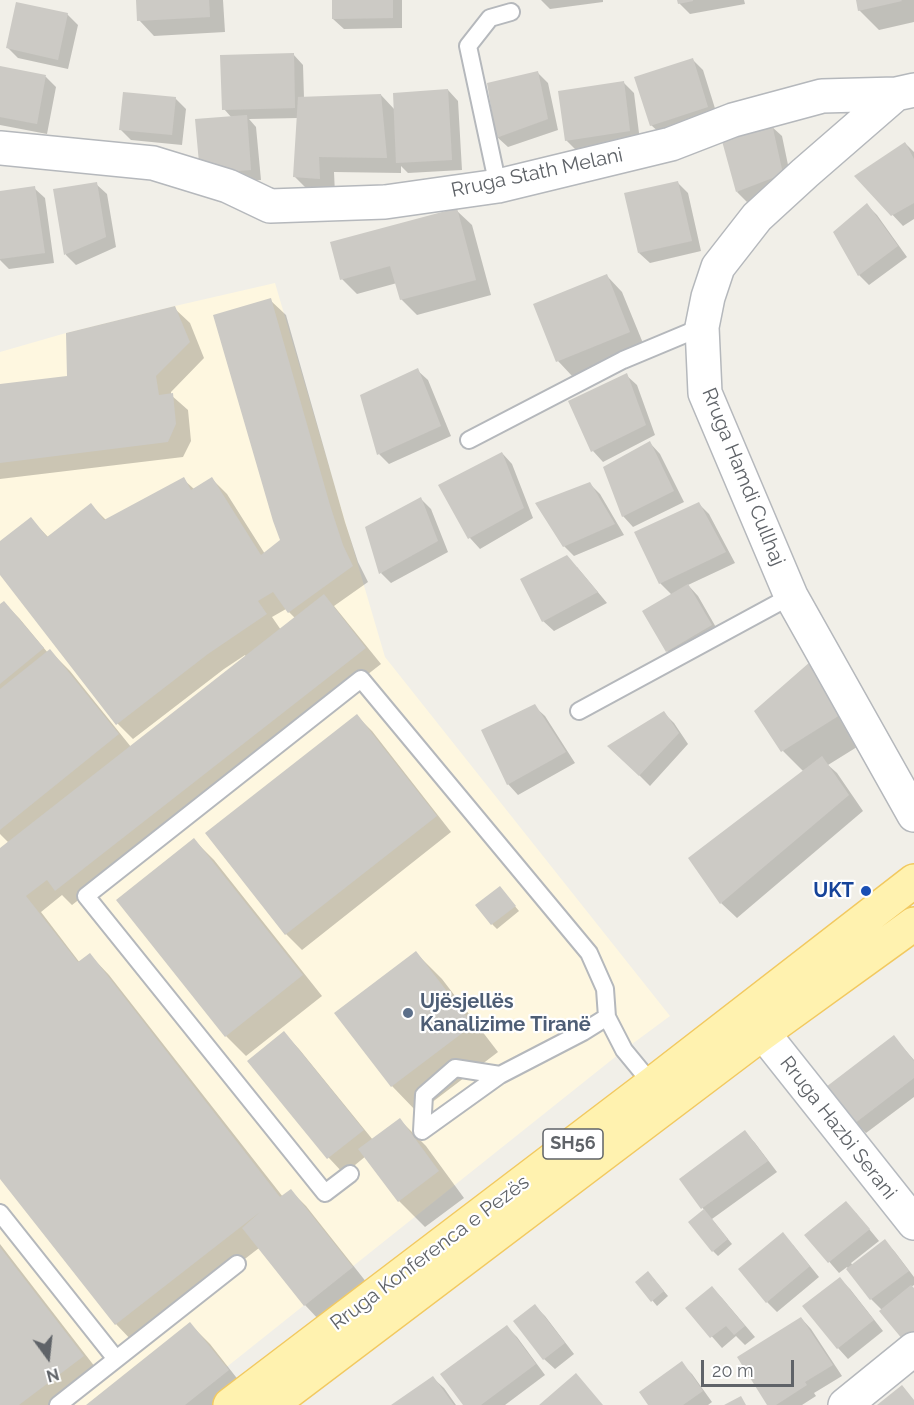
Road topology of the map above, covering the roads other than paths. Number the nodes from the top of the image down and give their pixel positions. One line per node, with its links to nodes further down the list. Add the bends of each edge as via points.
1 (511, 12): 4 (lane, via 490,18 468,46)
2 (905, 92): 4 (street, Rruga Stath Melani, via 822,96 733,120 671,144); 5 (street, Rruga Hamdi Cullhaj, via 757,217 718,267)
3 (0, 148): 4 (street, Rruga Stath Melani, via 153,163 228,186 270,206 385,202)
4 (498, 186)
5 (702, 327): 6 (lane, via 623,360); 7 (street, Rruga Hamdi Cullhaj, via 705,393)
6 (469, 440)
7 (791, 596): 8 (lane); 9 (street, Rruga Hamdi Cullhaj)
8 (579, 711)
9 (914, 815)
10 (914, 881): 15 (main road, Rruga Konferenca e Pezës / SH56)
11 (914, 924): 13 (main road, Rruga Konferenca e Pezës / SH56)
12 (607, 1017): 14 (lane); 15 (lane, via 624,1050); 16 (lane, via 605,989 590,953 361,679 86,896 325,1193)
13 (763, 1033): 18 (street, Rruga Hazbi Serani); 24 (main road, Rruga Konferenca e Pezës / SH56)
14 (500, 1075): 14 (lane, via 448,1112 422,1131 424,1095 455,1068)
15 (652, 1084): 23 (main road, Rruga Konferenca e Pezës / SH56)
16 (350, 1174)
17 (0, 1213): 21 (lane)
18 (914, 1223)
19 (237, 1264): 21 (lane)
20 (914, 1349): 25 (street)
21 (116, 1359): 22 (lane)
22 (58, 1405)
23 (230, 1405)
24 (271, 1405)
25 (845, 1405)

